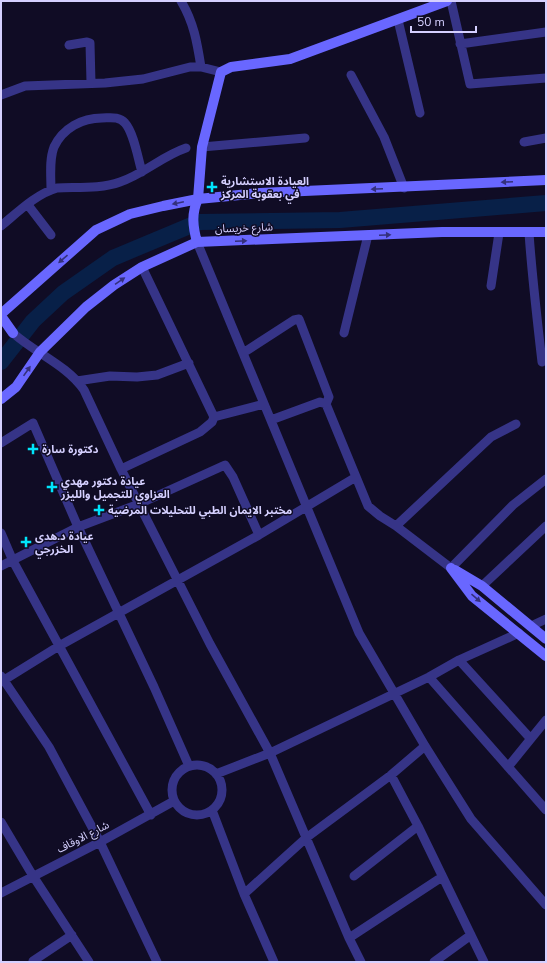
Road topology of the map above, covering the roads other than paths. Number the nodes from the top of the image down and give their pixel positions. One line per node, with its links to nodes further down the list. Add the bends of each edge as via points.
1 (182, 1): 8 (street, via 196,33)
2 (447, 1): 4 (street)
3 (451, 1): 6 (street)
4 (398, 20): 9 (street, via 290,58); 14 (street)
5 (546, 32): 6 (street)
6 (460, 44): 11 (street, via 471,85)
7 (69, 45): 12 (street, via 90,43)
8 (201, 67): 9 (street); 12 (street, via 143,79)
9 (221, 72): 18 (street)
10 (351, 75): 22 (street, via 384,137)
11 (546, 78)
12 (92, 83): 13 (street, via 25,86)
13 (1, 95)
14 (420, 113)
15 (305, 138): 18 (street)
16 (546, 138): 17 (street)
17 (524, 142)
18 (202, 147): 24 (street)
19 (186, 148): 20 (street)
20 (142, 172): 23 (street, via 119,183); 23 (street, via 126,124 121,119 96,118 73,125 54,147 51,161)
21 (546, 180): 22 (street, one-way to 22)
22 (404, 188): 24 (street, one-way to 24, via 260,193)
23 (51, 190): 25 (street)
24 (198, 199): 32 (street, via 193,215); 35 (street, one-way to 35, via 130,214 96,230)
25 (28, 205): 26 (street); 30 (street)
26 (1, 226)
27 (546, 232): 29 (street, شارع خريسان)
28 (499, 233): 29 (street, شارع خريسان); 31 (street, شارع خريسان, one-way to 28); 34 (street)
29 (529, 233): 41 (street)
30 (51, 235)
31 (368, 235): 32 (street, شارع خريسان, one-way to 31); 38 (street)
32 (197, 242): 33 (street, شارع خريسان); 40 (street)
33 (142, 266): 39 (street, شارع خريسان, one-way to 33, via 86,307); 42 (street)
34 (491, 286)
35 (1, 315): 37 (street)
36 (1, 329): 37 (street)
37 (13, 333): 39 (street)
38 (344, 333)
39 (40, 352): 43 (street); 44 (street, شارع خريسان, one-way to 39, via 16,387)
40 (243, 353): 45 (street); 46 (street, via 294,320 300,319 329,396)
41 (542, 362)
42 (189, 363): 43 (street, via 157,375 110,376); 47 (street)
43 (77, 381): 51 (street, via 84,390)
44 (1, 399)
45 (264, 404): 47 (street); 48 (street)
46 (326, 404): 48 (street, via 320,402); 52 (street)
47 (214, 417): 51 (street, via 200,432)
48 (271, 420): 55 (street)
49 (516, 424): 56 (street, via 491,437)
50 (1, 443): 58 (street, via 33,424)
51 (121, 469): 54 (street)
52 (356, 477): 55 (street); 56 (street, via 368,506)
53 (546, 479): 63 (street, via 513,505)
54 (139, 504): 58 (street); 60 (street, via 225,465 233,477); 64 (street)
55 (306, 507): 60 (street); 76 (street, via 358,633)
56 (396, 526): 63 (street)
57 (546, 526): 65 (street)
58 (78, 527): 61 (street); 66 (street)
59 (1, 533): 61 (street)
60 (258, 535): 64 (street)
61 (13, 561): 62 (street); 71 (street)
62 (1, 566)
63 (451, 568): 65 (street); 69 (street, one-way to 69, via 472,596)
64 (178, 581): 66 (street); 80 (street)
65 (482, 586): 68 (street)
66 (119, 612): 71 (street); 81 (street)
67 (546, 619): 68 (street)
68 (531, 626): 70 (street)
69 (519, 633): 72 (street); 73 (street)
70 (546, 638)
71 (59, 646): 75 (street); 88 (street)
72 (546, 656)
73 (459, 660): 74 (street); 78 (street)
74 (429, 677): 76 (street); 82 (street)
75 (2, 679): 92 (street, via 49,747)
76 (394, 694): 79 (street); 80 (street)
77 (546, 720): 78 (street)
78 (530, 738): 82 (street)
79 (425, 746): 84 (street); 98 (street, via 471,819)
80 (270, 753): 83 (street); 91 (street)
81 (189, 766): 83 (street, via 202,765); 85 (street, via 174,778)
82 (508, 767): 86 (street)
83 (216, 774): 87 (street, via 222,789 218,804)
84 (391, 775): 90 (street); 91 (street)
85 (174, 801): 87 (street, via 184,812 191,815 206,814); 88 (street, شارع الاوقاف)
86 (546, 809)
87 (212, 810): 97 (street)
88 (151, 815): 92 (street, شارع الاوقاف)
89 (1, 822): 93 (street)
90 (418, 826): 94 (street); 95 (street)
91 (306, 838): 97 (street); 101 (street)
92 (100, 842): 93 (street, شارع الاوقاف); 104 (street)
93 (33, 876): 96 (street, شارع الاوقاف); 99 (street)
94 (354, 876)
95 (442, 877): 100 (street); 101 (street)
96 (1, 893)
97 (244, 894): 105 (street)
98 (546, 906)
99 (72, 935): 102 (street); 103 (street)
100 (471, 935): 107 (street); 108 (street)
101 (349, 938): 106 (street)
102 (33, 961)
103 (89, 962)
104 (157, 962)
105 (274, 962)
106 (361, 962)
107 (434, 962)
108 (484, 962)

